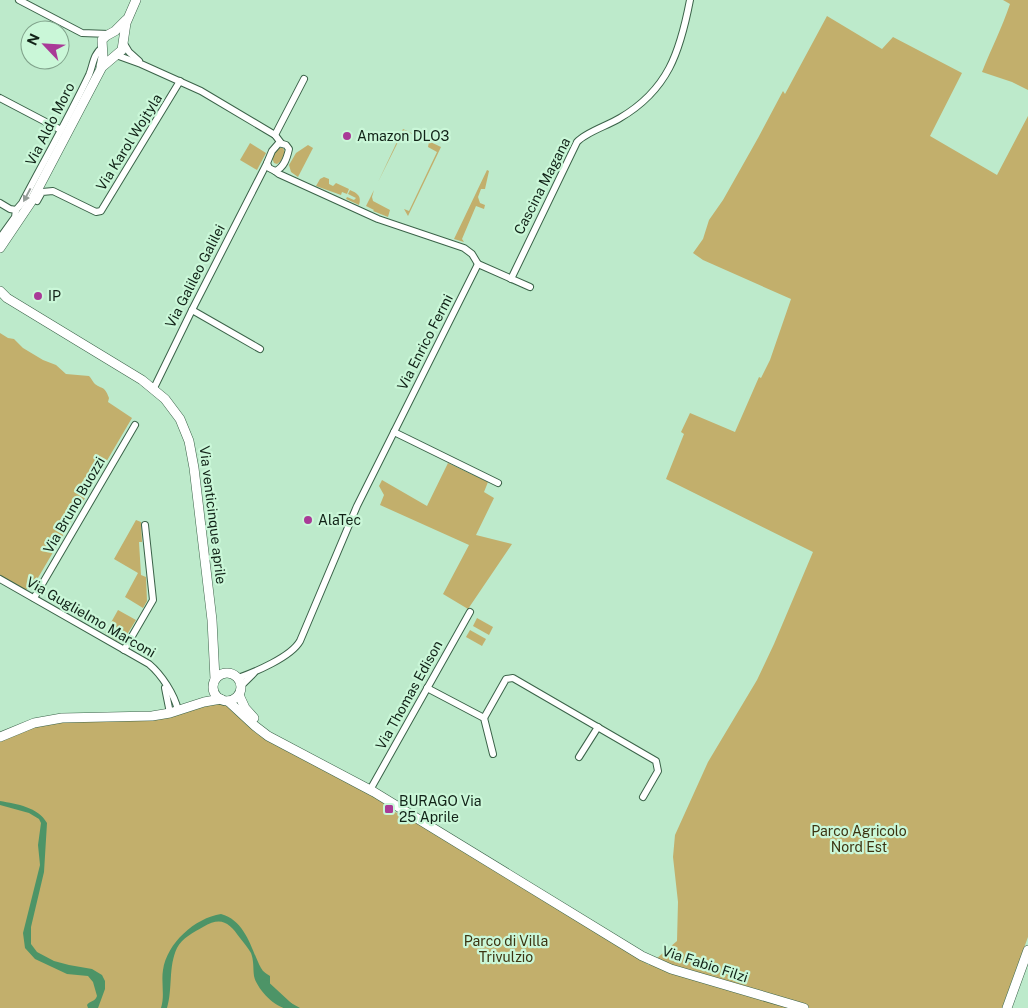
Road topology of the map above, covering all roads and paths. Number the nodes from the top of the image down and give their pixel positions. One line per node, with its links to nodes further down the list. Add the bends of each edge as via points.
1 (19, 0): 5 (street, via 80,33)
2 (136, 0): 4 (street)
3 (690, 0): 28 (street, Cascina Magana, via 675,56 660,84 622,116 601,129 587,133 577,142)
4 (128, 17): 6 (street); 7 (street)
5 (90, 34): 6 (street); 8 (street)
6 (110, 34): 7 (street, via 118,35); 8 (street, via 103,39)
7 (123, 42): 9 (street, via 122,50); 10 (street)
8 (102, 48): 9 (street, via 108,55); 11 (street); 15 (street, Via Aldo Moro, via 96,53 89,75)
9 (116, 55): 10 (street); 11 (street)
10 (141, 64): 13 (street)
11 (99, 72): 24 (street)
12 (304, 79): 17 (street)
13 (180, 81): 16 (street); 24 (street, Via Karol Wojtyla, via 101,211 96,212 53,191 41,193 34,204)
14 (0, 98): 15 (street)
15 (61, 130): 24 (street, Via Aldo Moro, one-way to 24)
16 (266, 130): 17 (street); 19 (street)
17 (276, 136): 18 (street)
18 (281, 143): 19 (street); 20 (street, via 289,149)
19 (274, 148): 21 (street, Via Galileo Galilei)
20 (283, 165): 21 (street, via 279,169); 22 (street)
21 (271, 168): 22 (street); 31 (street, Via Galileo Galilei, via 260,175)
22 (292, 180): 27 (street, via 378,219 464,248)
23 (0, 203): 24 (street)
24 (19, 213): 25 (street); 26 (street)
25 (0, 238)
26 (0, 248)
27 (478, 264): 28 (street); 35 (street, Via Enrico Fermi)
28 (511, 278): 29 (street)
29 (530, 287)
30 (2, 295): 33 (street, Via venticinque aprile)
31 (192, 310): 32 (street); 33 (street, Via Galileo Galilei)
32 (260, 349)
33 (154, 388): 41 (street, Via venticinque aprile, via 176,412 189,441)
34 (135, 426): 39 (street, Via Bruno Buozzi)
35 (394, 432): 36 (street); 45 (street, Via Enrico Fermi, via 357,506 300,641 294,649 261,668)
36 (498, 483)
37 (145, 525): 42 (street, via 153,600)
38 (0, 579): 39 (street, Via Guglielmo Marconi)
39 (34, 598): 42 (street, Via Guglielmo Marconi)
40 (470, 612): 46 (street, Via Thomas Edison)
41 (212, 620): 43 (street, Via venticinque aprile, via 221,664); 44 (street, Via venticinque aprile)
42 (124, 650): 49 (street, Via Guglielmo Marconi, via 155,669)
43 (229, 673): 44 (street, via 221,674); 45 (street)
44 (214, 683): 47 (street, via 215,694); 48 (street, via 201,699)
45 (239, 686): 47 (street, via 234,699); 53 (street, via 246,708 255,720)
46 (427, 688): 50 (street); 56 (street, Via Thomas Edison)
47 (224, 700): 48 (street); 53 (street, via 259,730)
48 (190, 705): 49 (street)
49 (174, 711): 52 (street, via 147,717 62,718)
50 (484, 718): 51 (street, via 506,679 513,678); 54 (street)
51 (598, 726): 55 (street); 57 (street, via 656,761 658,771)
52 (0, 737)
53 (290, 746): 56 (street, Via Fabio Filzi)
54 (493, 754)
55 (580, 758)
56 (370, 790): 60 (street, Via Fabio Filzi, via 642,956 671,969)
57 (643, 797)
58 (1028, 950): 59 (street)
59 (1015, 988): 61 (street); 62 (street)
60 (804, 1008)
61 (1007, 1008)
62 (1013, 1008)

